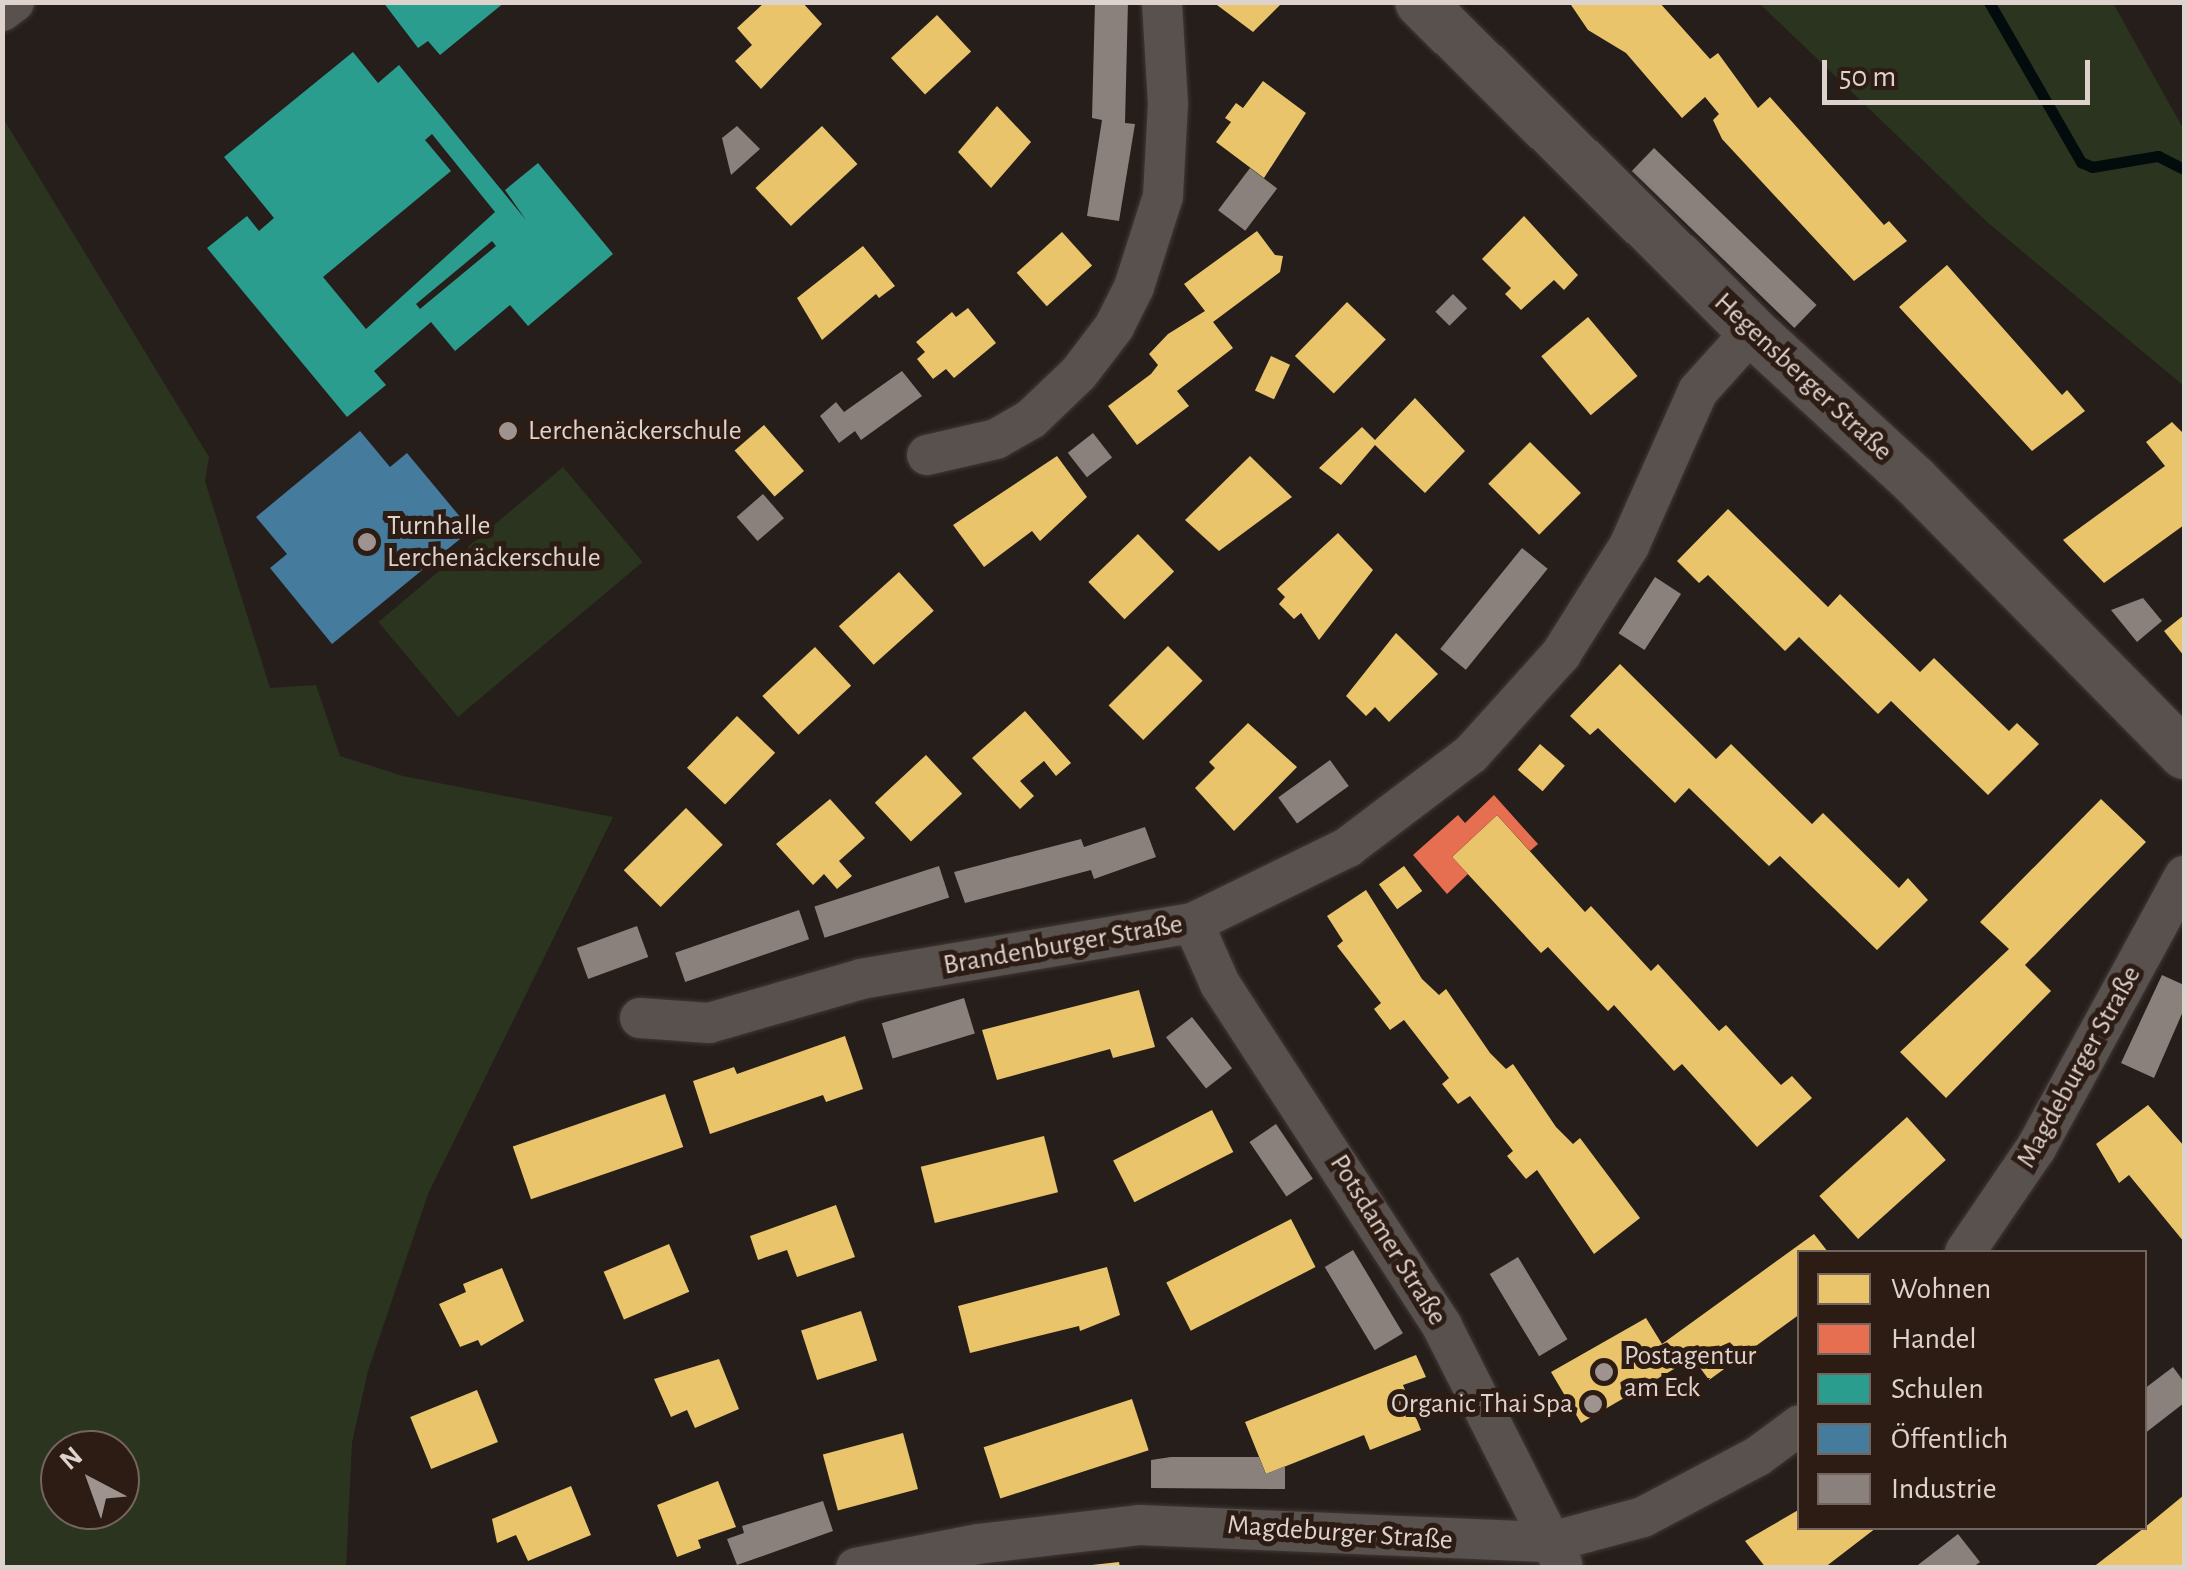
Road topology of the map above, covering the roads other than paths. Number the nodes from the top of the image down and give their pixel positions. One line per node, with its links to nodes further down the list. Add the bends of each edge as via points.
1 (14, 2): 4 (street)
2 (1162, 2): 6 (street, via 1168,104 1163,196 1114,326 1080,373 1031,418 996,438)
3 (1420, 2): 5 (street, Hegensberger Straße)
4 (2, 11)
5 (1752, 331): 7 (street, Hegensberger Straße, via 1914,480); 9 (street, Brandenburger Straße, via 1698,391 1596,603 1502,724 1348,848)
6 (927, 455)
7 (2184, 754)
8 (2184, 876): 11 (street, Magdeburger Straße, via 2036,1148)
9 (1192, 923): 10 (street, Brandenburger Straße, via 861,979 709,1022); 13 (street, Potsdamer Straße, via 1220,984 1442,1326)
10 (640, 1018)
11 (1966, 1250)
12 (1797, 1428): 13 (street, Magdeburger Straße, via 1643,1517)
13 (1557, 1555): 14 (street, Magdeburger Straße, via 1140,1524 978,1544)
14 (856, 1568)

